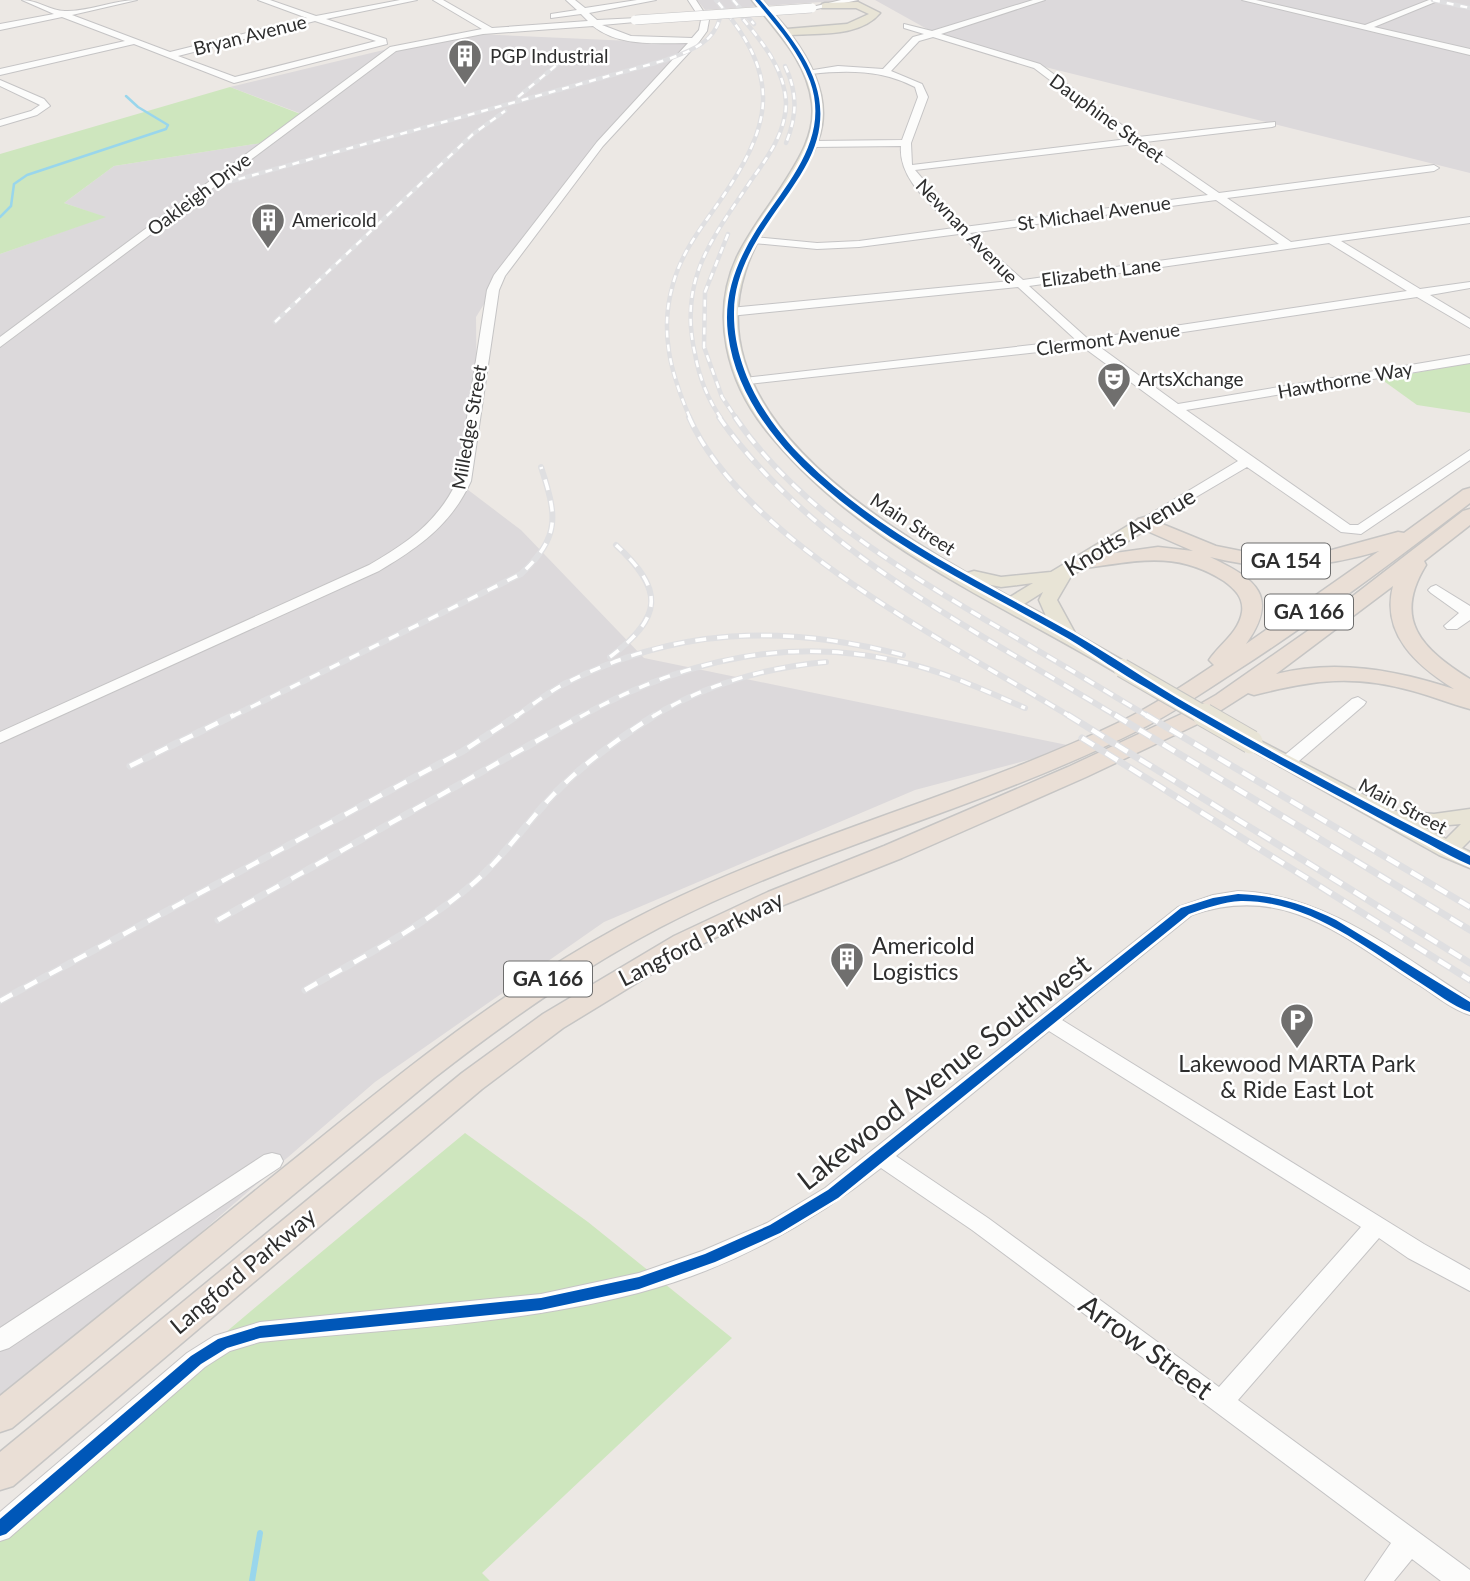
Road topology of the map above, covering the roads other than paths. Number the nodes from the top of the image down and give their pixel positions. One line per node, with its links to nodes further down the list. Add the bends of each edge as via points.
1 (26, 0): 17 (street)
2 (133, 0): 17 (street)
3 (262, 0): 19 (street)
4 (413, 0): 19 (street, Bryan Avenue)
5 (438, 0): 27 (street)
6 (570, 0): 16 (street)
7 (652, 0): 16 (street)
8 (692, 0): 32 (street, via 705,20)
9 (757, 0): 20 (main road, Main Street)
10 (854, 0): 15 (street)
11 (860, 0): 18 (main road)
12 (1041, 0): 29 (street)
13 (1247, 0): 25 (street)
14 (1436, 0): 25 (street)
15 (825, 6): 18 (main road, via 858,5); 22 (street, bridge)
16 (586, 11): 21 (street); 22 (street)
17 (62, 13): 24 (street); 30 (street)
18 (875, 13): 26 (main road, via 864,23)
19 (317, 18): 31 (street); 35 (street, Bryan Avenue)
20 (773, 19): 26 (main road, via 800,27); 28 (main road, Main Street)
21 (502, 24)
22 (599, 26): 27 (street); 32 (street, via 622,37)
23 (907, 26): 29 (street, Dauphine Street)
24 (0, 27)
25 (1365, 27): 34 (street)
26 (830, 28): 28 (main road)
27 (489, 30): 33 (street)
28 (785, 32): 36 (main road, Main Street)
29 (935, 35): 38 (street, via 916,39); 42 (street, Dauphine Street, via 1037,66)
30 (134, 41): 35 (street); 37 (street)
31 (384, 42): 33 (street); 35 (street, via 234,80)
32 (692, 45): 82 (street, Milledge Street, via 600,144 500,275 489,304 464,481 443,520 412,546 374,568)
33 (400, 47): 58 (street, Oakleigh Drive)
34 (1470, 52)
35 (170, 55)
36 (811, 71): 38 (street, Newnan Avenue); 43 (main road, Main Street, via 819,105)
37 (0, 72)
38 (884, 73): 44 (street, Newnan Avenue, via 911,81 923,92)
39 (0, 83): 40 (street, via 45,106)
40 (0, 123)
41 (1272, 124): 42 (street)
42 (1137, 141): 46 (street); 47 (street, Dauphine Street)
43 (813, 144): 44 (street); 50 (main road, Main Street)
44 (905, 148): 46 (street, Newnan Avenue)
45 (1434, 168): 47 (street, St Michael Avenue)
46 (908, 169): 49 (street, Newnan Avenue)
47 (1218, 197): 49 (street, St Michael Avenue); 52 (street, Dauphine Street)
48 (1470, 220): 51 (street, Elizabeth Lane)
49 (962, 231): 50 (street, St Michael Avenue, via 843,246); 53 (street, Newnan Avenue)
50 (753, 240): 56 (main road, Main Street, via 737,272)
51 (1331, 240): 52 (street, Elizabeth Lane); 55 (street)
52 (1290, 246): 53 (street, Elizabeth Lane)
53 (1018, 284): 56 (street, Elizabeth Lane); 59 (street, Newnan Avenue)
54 (1470, 285): 55 (street, Clermont Avenue)
55 (1415, 293): 57 (street); 59 (street, Clermont Avenue)
56 (730, 312): 61 (main road, Main Street)
57 (1470, 324)
58 (0, 343)
59 (1086, 343): 61 (street, Clermont Avenue); 62 (street, Newnan Avenue)
60 (1470, 359): 62 (street, Hawthorne Way)
61 (744, 382): 71 (main road, Main Street, via 771,426 828,486)
62 (1178, 408): 64 (street, Newnan Avenue)
63 (1470, 454): 64 (street, Newnan Avenue, via 1361,530 1346,528)
64 (1248, 461): 67 (street, Knotts Avenue)
65 (1470, 494): 68 (highway, Langford Parkway / GA 154)
66 (1470, 515): 68 (highway, Langford Parkway / GA 154)
67 (1139, 527): 68 (highway, GA 154, via 1211,551 1269,561 1352,553); 69 (highway); 70 (main road, Knotts Avenue)
68 (1436, 531): 77 (highway, via 1405,579 1398,608 1405,630 1421,652); 78 (highway, Langford Parkway / GA 166); 79 (highway, Langford Parkway / GA 166, via 1317,635)
69 (1196, 558): 70 (highway, via 1158,553); 78 (highway, via 1228,572 1245,586 1254,613 1234,646)
70 (1071, 568): 71 (main road, via 1002,582); 73 (main road, Knotts Avenue); 76 (main road, via 1048,600 1058,623)
71 (948, 569): 73 (main road, Main Street)
72 (1436, 590): 74 (street)
73 (1011, 604): 76 (main road, Main Street)
74 (1470, 612): 75 (street)
75 (1452, 626)
76 (1073, 638): 83 (main road, Main Street, bridge)
77 (1470, 689)
78 (1186, 693): 97 (highway, Langford Parkway / GA 166, via 1133,724 1007,780 701,897 534,988 424,1070)
79 (1224, 700): 81 (highway, via 1264,684 1332,673 1406,681); 98 (highway, Langford Parkway / GA 166, via 1077,772 707,931 553,1021 472,1081)
80 (1358, 702): 83 (street)
81 (1470, 702)
82 (0, 738)
83 (1286, 762): 84 (main road, Main Street)
84 (1379, 814): 85 (main road, via 1434,821); 87 (main road, Main Street)
85 (1470, 816)
86 (1470, 827): 87 (main road)
87 (1447, 850): 88 (main road, Main Street)
88 (1470, 862)
89 (1470, 1008): 90 (street, Lakewood Avenue Southwest, via 1333,921 1306,908 1253,897 1205,902 1185,911)
90 (1048, 1021): 91 (street, Lakewood Avenue Southwest); 93 (street)
91 (881, 1157): 96 (street, Arrow Street, via 980,1224); 99 (street, Lakewood Avenue Southwest, via 833,1194 775,1228 639,1283 541,1304 260,1332 223,1343 197,1360)
92 (272, 1161): 95 (street)
93 (1376, 1226): 94 (street); 96 (street)
94 (1470, 1281)
95 (3, 1333)
96 (1221, 1402): 100 (street, Arrow Street)
97 (0, 1417)
98 (0, 1474)
99 (0, 1529)
100 (1409, 1541): 101 (street); 102 (street, Arrow Street)
101 (1378, 1581)
102 (1463, 1581)

